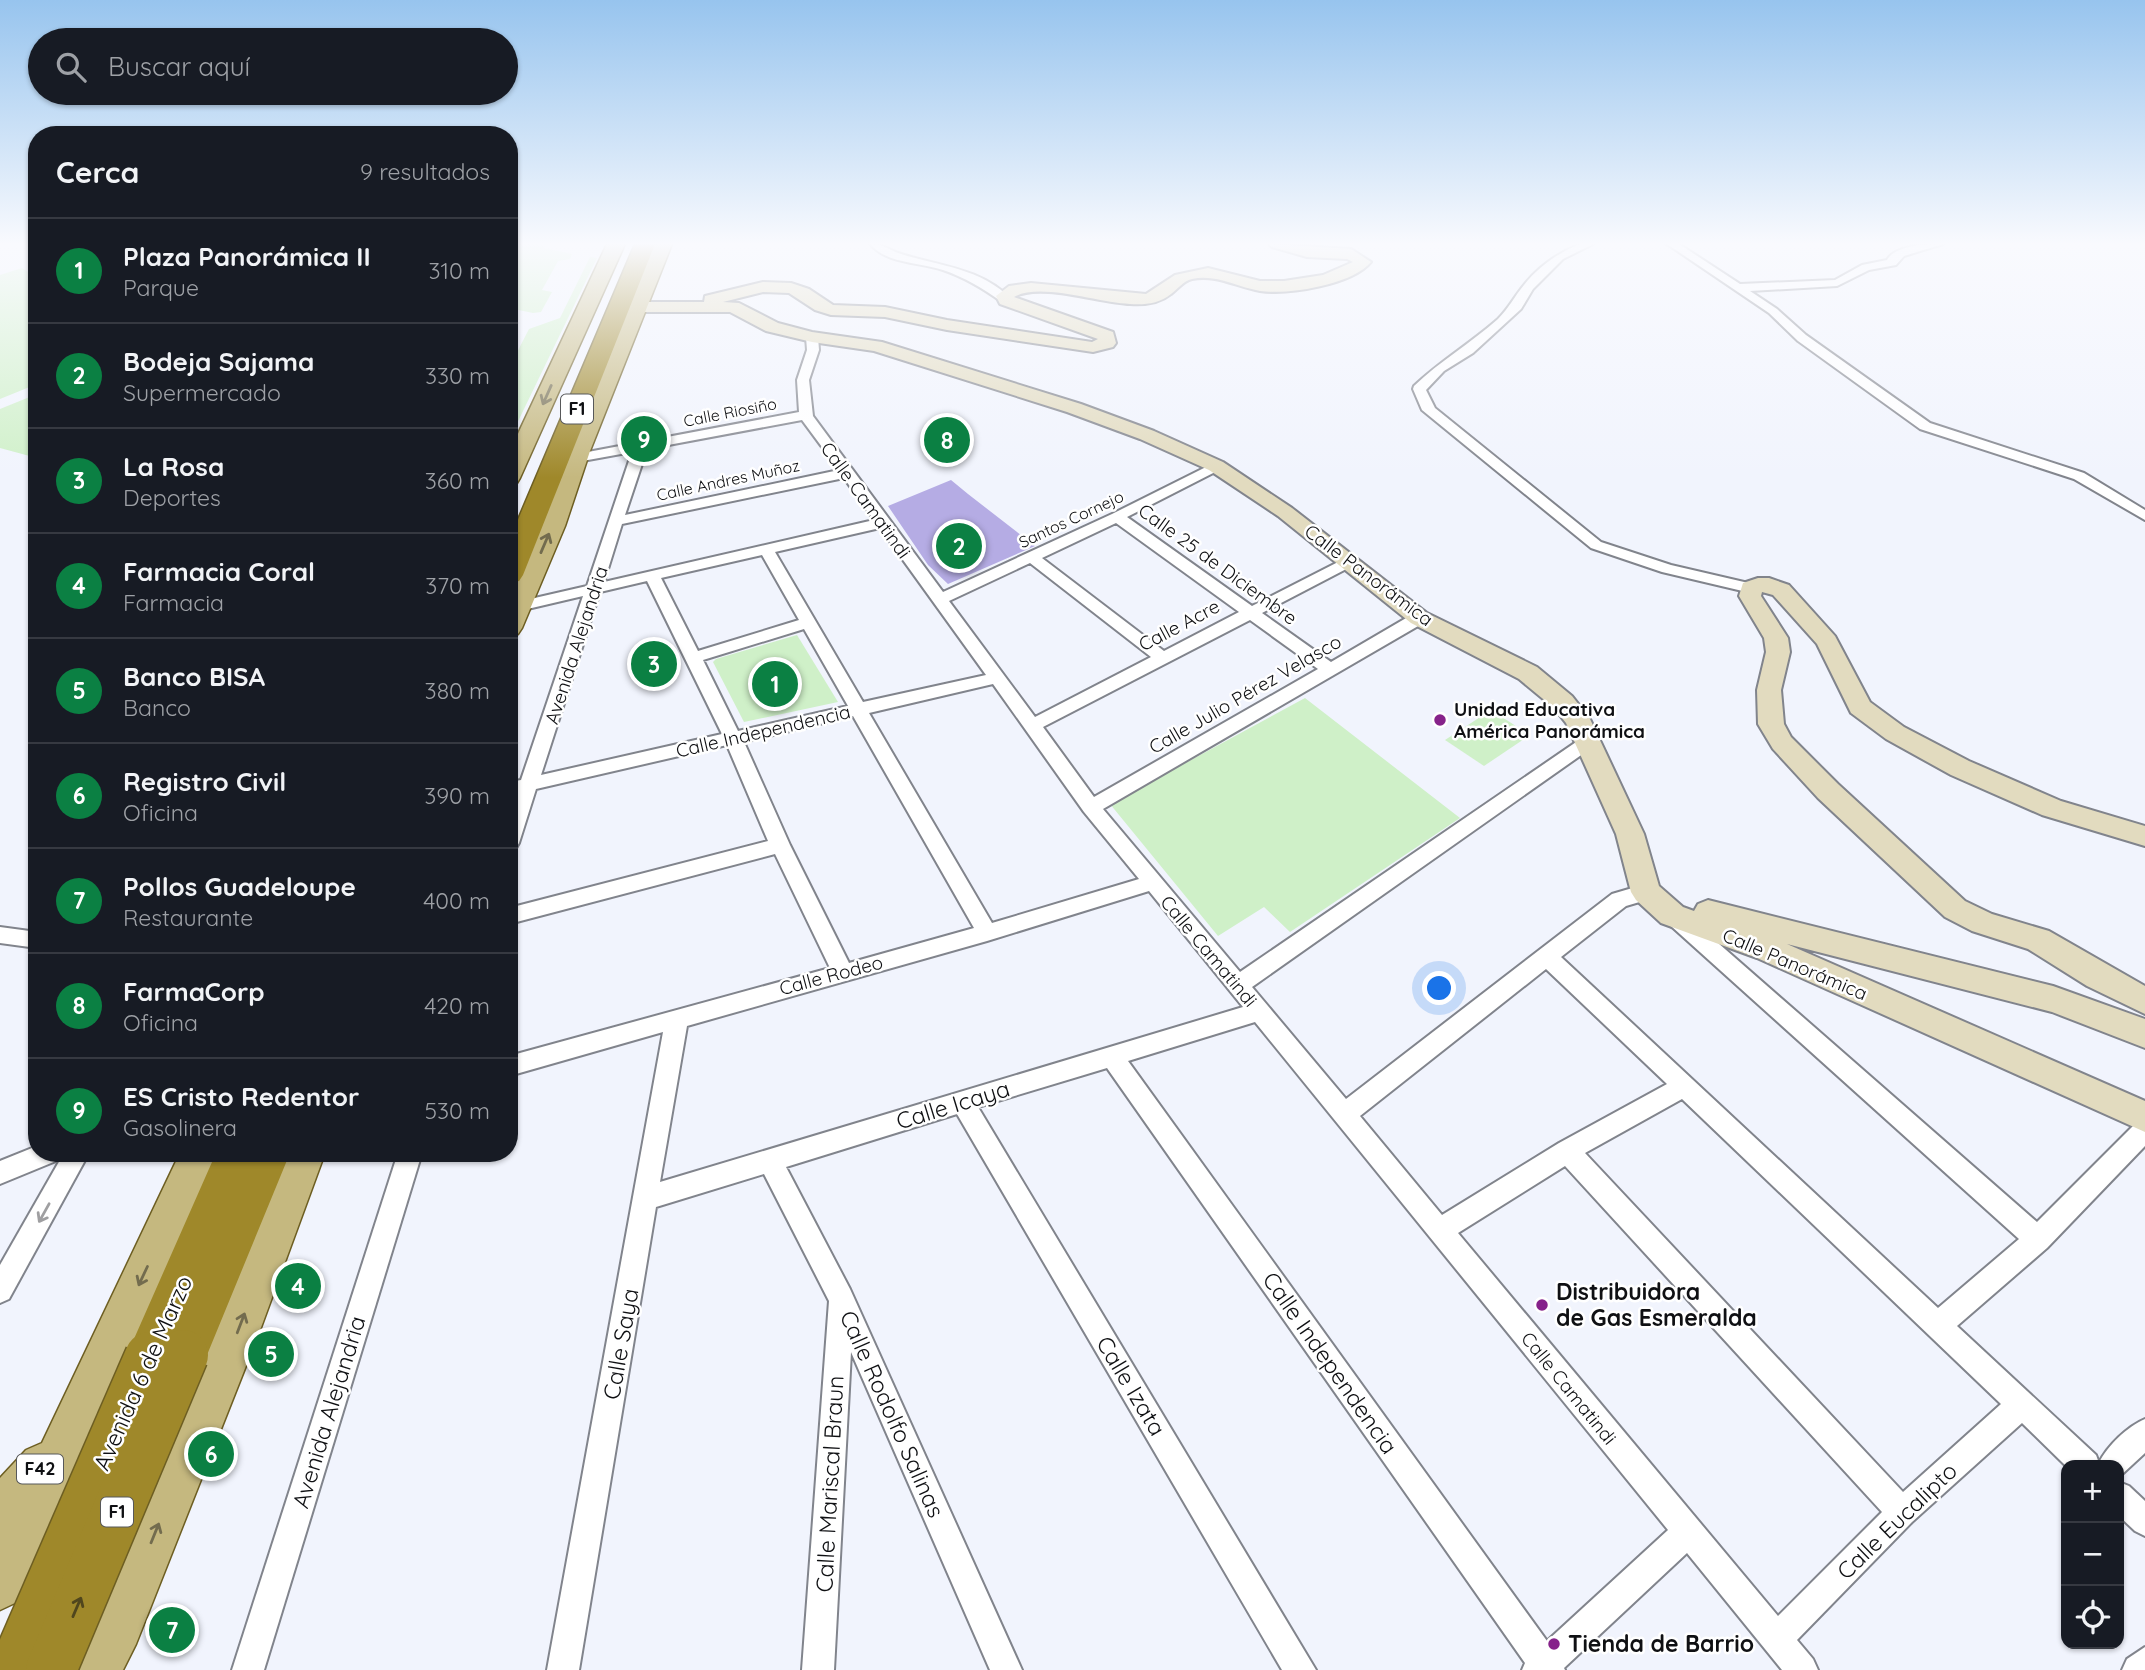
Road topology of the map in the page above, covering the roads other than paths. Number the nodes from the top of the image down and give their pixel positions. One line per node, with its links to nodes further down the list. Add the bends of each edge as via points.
1 (580, 322): 13 (main road, one-way to 13)
2 (600, 322): 17 (highway, F1)
3 (613, 322): 23 (highway, F1)
4 (631, 322): 14 (main road)
5 (762, 322): 10 (street)
6 (939, 322): 7 (street, via 1070,346 1107,343 1107,336)
7 (1068, 322)
8 (1501, 322): 28 (street, via 1425,380 1419,389 1429,410 1596,545 1667,569)
9 (1784, 322): 18 (street, via 1925,426 2079,477)
10 (812, 337): 11 (street, Calle Camatindi, via 813,350 803,380); 15 (street, Calle Panorámica, via 876,346 1012,387 1147,435)
11 (806, 415): 12 (street, Calle Riosiño); 16 (street, Calle Camatindi)
12 (641, 446): 14 (street, Calle Riosiño); 20 (street, Avenida Alejandria)
13 (518, 458)
14 (578, 458): 30 (main road, one-way to 14)
15 (1216, 466): 19 (street, Santos Cornejo); 25 (street, Calle Panorámica, via 1285,512)
16 (846, 473): 20 (street, Calle Andres Muñoz); 21 (street, Calle Camatindi)
17 (518, 512)
18 (2145, 516)
19 (1117, 517): 24 (street, Santos Cornejo); 31 (street, Calle 25 de Diciembre)
20 (617, 521): 27 (street, Avenida Alejandria)
21 (882, 523): 22 (street); 29 (street, Calle Camatindi)
22 (766, 549): 26 (street); 34 (street)
23 (518, 553)
24 (1031, 557): 29 (street, Santos Cornejo); 36 (street)
25 (1347, 563): 31 (street, Calle Acre); 33 (street, Calle Panorámica)
26 (652, 575): 27 (street); 35 (street)
27 (595, 588): 32 (street); 43 (street, Avenida Alejandria)
28 (1751, 588): 47 (street, via 1769,585 1781,590 1827,640 1860,708 1895,733 1960,768 2052,808); 59 (street, via 1750,596 1776,638 1778,652 1769,690 1771,724 1818,782 1955,909 2038,940)
29 (939, 600): 38 (street, Calle Camatindi)
30 (518, 608)
31 (1250, 612): 36 (street, Calle Acre); 37 (street, Calle 25 de Diciembre)
32 (518, 616)
33 (1419, 618): 37 (street, Calle Julio Pérez Velasco); 42 (street, Calle Panorámica, via 1545,685 1577,719)
34 (807, 623): 35 (street); 39 (street)
35 (692, 657): 41 (street)
36 (1163, 657): 40 (street, Calle Acre)
37 (1330, 669): 45 (street, Calle Julio Pérez Velasco)
38 (996, 678): 39 (street, Calle Independencia); 40 (street, Calle Camatindi)
39 (859, 708): 41 (street, Calle Independencia); 53 (street)
40 (1031, 726): 45 (street, Calle Camatindi)
41 (733, 738): 43 (street, Calle Independencia); 48 (street)
42 (1588, 742): 50 (street, Calle Panorámica, via 1630,834); 58 (street)
43 (529, 785): 44 (street, Calle Independencia); 46 (street, Avenida Alejandria)
44 (518, 787)
45 (1091, 807): 49 (street, Calle Camatindi)
46 (518, 817)
47 (2145, 836)
48 (780, 845): 51 (street); 57 (street)
49 (1151, 883): 53 (street, Calle Rodeo); 58 (street, Calle Camatindi)
50 (1646, 892): 52 (street, Calle Panorámica); 56 (street, via 1619,900); 62 (street, via 1691,908 2053,999)
51 (518, 913)
52 (1672, 915): 68 (street, Calle Panorámica, via 1768,949); 82 (street)
53 (986, 933): 57 (street, Calle Rodeo)
54 (0, 935): 55 (street)
55 (28, 939)
56 (1546, 957): 65 (street); 67 (street)
57 (843, 972): 61 (street, Calle Rodeo)
58 (1236, 986): 60 (street, Calle Camatindi)
59 (2145, 1001)
60 (1260, 1011): 63 (street, Calle Icaya); 67 (street, Calle Camatindi)
61 (677, 1018): 64 (street, Calle Rodeo); 80 (street, Calle Saya)
62 (2145, 1034)
63 (1112, 1057): 66 (street, Calle Icaya); 103 (street, Calle Independencia)
64 (518, 1063)
65 (1683, 1087): 70 (street); 85 (street)
66 (962, 1102): 72 (street, Calle Icaya); 110 (street, Calle Izata)
67 (1345, 1114): 81 (street, Calle Camatindi)
68 (2145, 1117)
69 (2145, 1130): 82 (street)
70 (1567, 1151): 81 (street); 93 (street)
71 (28, 1161): 79 (street)
72 (770, 1161): 80 (street, Calle Icaya); 84 (street, Calle Rodolfo Salinas)
73 (72, 1162): 83 (street, one-way to 83)
74 (196, 1162): 88 (main road, Avenida 6 de Marzo, one-way to 88)
75 (236, 1162): 86 (highway, Avenida 6 de Marzo / F1)
76 (264, 1162): 86 (highway, Avenida 6 de Marzo / F1)
77 (303, 1162): 98 (main road, one-way to 77)
78 (407, 1162): 106 (street, Avenida Alejandria)
79 (0, 1172)
80 (647, 1198): 107 (street, Calle Saya)
81 (1441, 1230): 96 (street, Calle Camatindi)
82 (2038, 1239): 85 (street)
83 (0, 1290)
84 (841, 1298): 108 (street, Calle Mariscal Braun); 109 (street, Calle Rodolfo Salinas)
85 (1937, 1326): 87 (street)
86 (167, 1356): 104 (highway, Avenida 6 de Marzo / F1, bridge); 105 (highway, Avenida 6 de Marzo / F1, one-way to 86, bridge)
87 (2021, 1405): 90 (street); 93 (street, Calle Eucalipto)
88 (75, 1419): 94 (main road, F42, via 29,1483); 97 (main road, Avenida 6 de Marzo)
89 (2145, 1433): 91 (street)
90 (2081, 1460)
91 (2118, 1460)
92 (2124, 1501): 95 (street)
93 (1902, 1511): 100 (street, Calle Eucalipto)
94 (0, 1514)
95 (2145, 1521)
96 (1687, 1533): 100 (street, Calle Camatindi); 103 (street)
97 (0, 1585)
98 (130, 1596): 99 (main road, via 122,1559 113,1550 84,1546 47,1558); 101 (main road)
99 (0, 1597)
100 (1777, 1639): 111 (street, Calle Camatindi)
101 (100, 1662)
102 (2145, 1663): 112 (street)
103 (1544, 1668)
104 (13, 1670)
105 (51, 1670)
106 (248, 1670)
107 (563, 1670)
108 (818, 1670)
109 (1006, 1670)
110 (1300, 1670)
111 (1802, 1670)
112 (2138, 1670)

